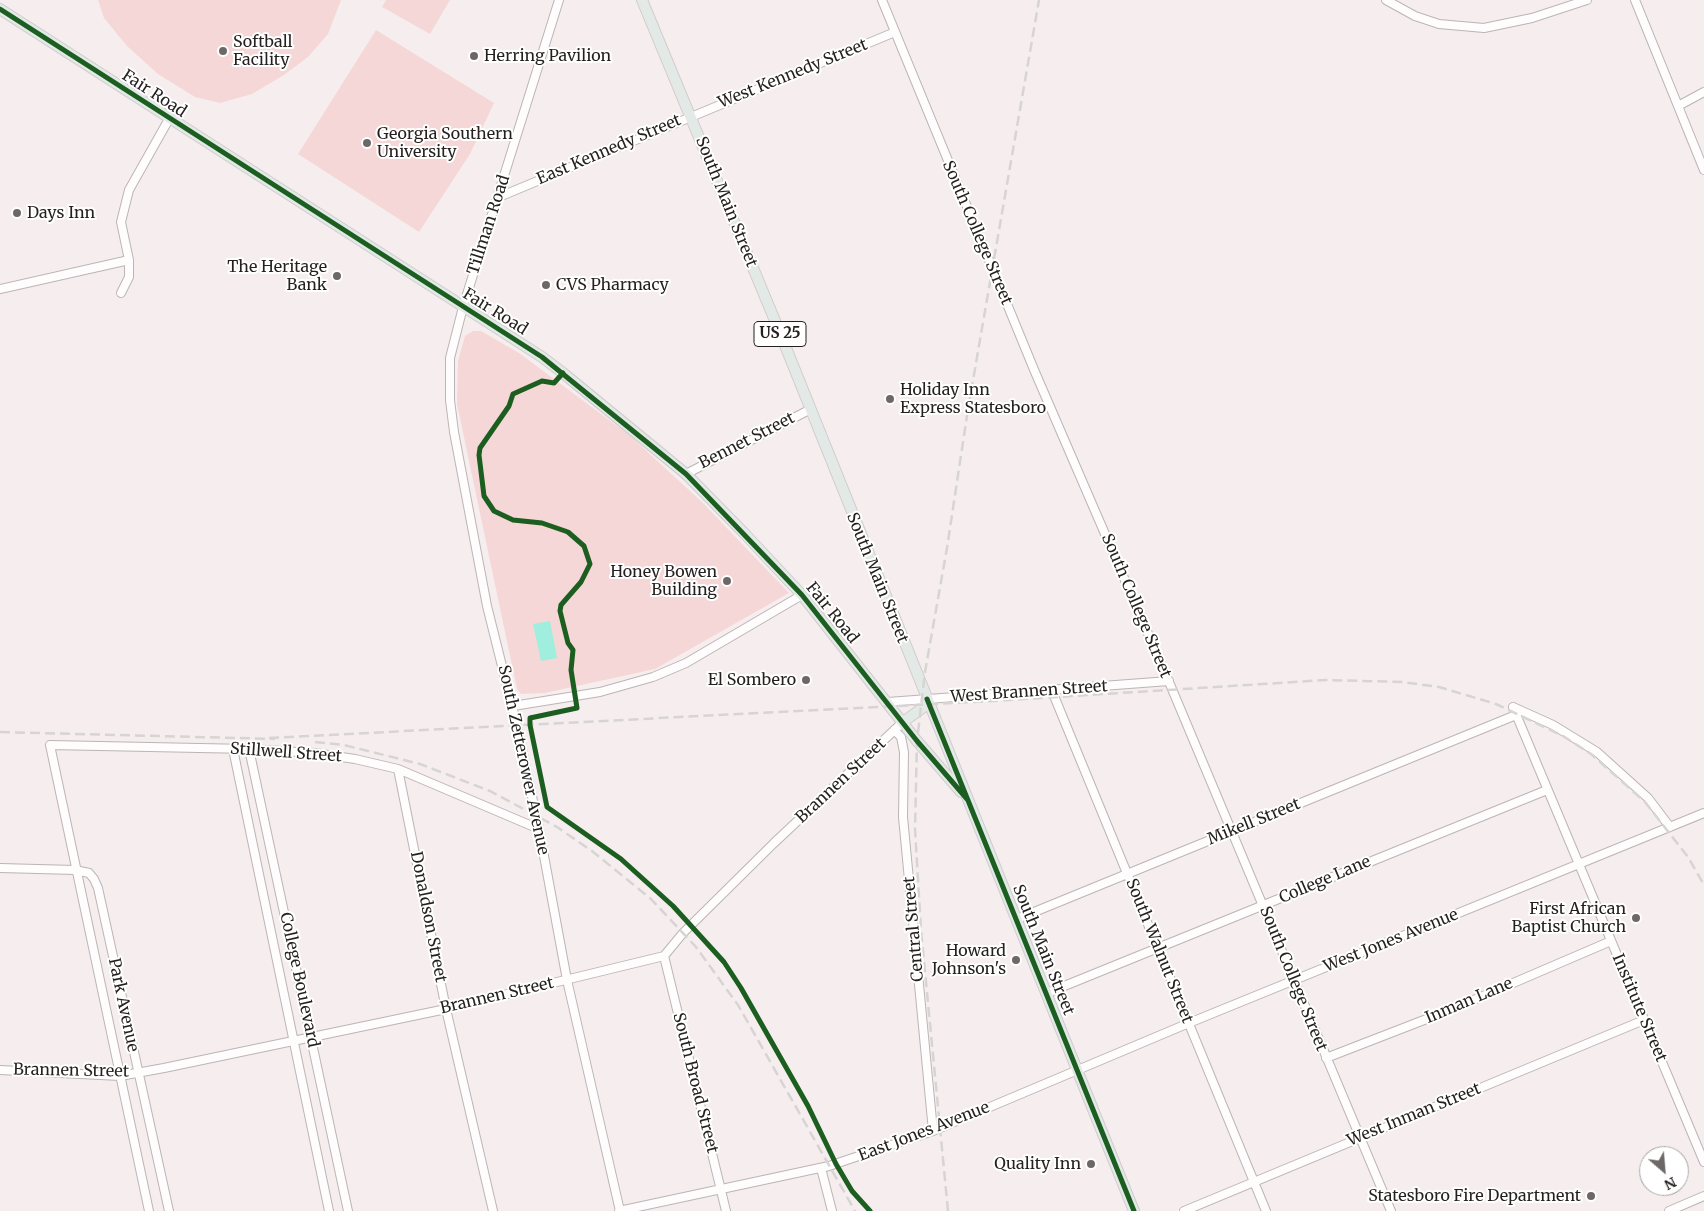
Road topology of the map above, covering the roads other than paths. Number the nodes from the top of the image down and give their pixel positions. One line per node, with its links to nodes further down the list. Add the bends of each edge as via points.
1 (559, 0): 14 (street, Tillman Road)
2 (642, 0): 11 (main road, South Main Street / US 25)
3 (882, 0): 8 (street, South College Street)
4 (1386, 0): 5 (street, via 1438,24 1484,28 1532,18)
5 (1587, 0)
6 (1635, 0): 10 (street)
7 (0, 9): 12 (main road, Fair Road)
8 (895, 32): 11 (street, West Kennedy Street); 22 (street, South College Street, via 1032,365)
9 (1704, 92): 10 (street)
10 (1678, 106): 13 (street)
11 (691, 115): 14 (street, East Kennedy Street); 19 (main road, South Main Street / US 25)
12 (169, 119): 15 (street, via 129,190 121,222); 18 (main road, Fair Road)
13 (1704, 170)
14 (499, 197): 18 (street, Tillman Road)
15 (130, 260): 16 (street); 17 (street, via 129,277)
16 (0, 290)
17 (121, 294)
18 (463, 307): 20 (main road, Fair Road, via 542,357); 26 (street, South Zetterower Avenue, via 450,358 452,417 487,606)
19 (810, 410): 20 (street, Bennet Street); 24 (main road, South Main Street / US 25)
20 (686, 474): 21 (main road, Fair Road)
21 (802, 595): 25 (main road, Fair Road); 26 (street, via 686,663 653,677 600,692)
22 (1169, 681): 23 (street, West Brannen Street); 39 (street, South College Street)
23 (1052, 691): 24 (street, West Brannen Street); 43 (street, South Walnut Street)
24 (927, 701): 25 (street, West Brannen Street); 28 (main road); 35 (main road, South Main Street / US 25)
25 (888, 702): 28 (main road, Fair Road)
26 (513, 706): 38 (street, South Zetterower Avenue)
27 (1516, 716): 34 (street, Institute Street); 37 (street, Institute Street, via 1513,706 1553,725 1597,752 1648,798); 39 (street, Mikell Street)
28 (904, 722): 29 (street, Brannen Street); 35 (main road, Fair Road)
29 (894, 730): 48 (street, Brannen Street, via 753,864); 62 (street, Central Street, via 901,737 904,752 903,818)
30 (50, 745): 31 (street, Stillwell Street); 42 (street, Park Avenue)
31 (233, 749): 32 (street, Stillwell Street); 56 (street, College Boulevard)
32 (249, 749): 33 (street, Stillwell Street, via 314,753); 55 (street, College Boulevard)
33 (398, 769): 38 (street, Stillwell Street); 52 (street, Donaldson Street)
34 (1547, 790): 40 (street, Institute Street); 44 (street, College Lane)
35 (967, 799): 45 (main road, South Main Street / US 25)
36 (1704, 813): 37 (street, West Jones Avenue)
37 (1670, 827): 40 (street, West Jones Avenue)
38 (539, 829): 49 (street, South Zetterower Avenue)
39 (1232, 831): 43 (street, Mikell Street); 44 (street, South College Street)
40 (1579, 865): 46 (street, Institute Street); 50 (street, West Jones Avenue)
41 (0, 868): 42 (street)
42 (75, 870): 60 (street, Park Avenue, via 89,873 98,888); 61 (street, Park Avenue)
43 (1128, 874): 45 (street, Mikell Street); 47 (street, South Walnut Street)
44 (1263, 906): 47 (street, College Lane); 50 (street, South College Street)
45 (1016, 919): 51 (main road, South Main Street / US 25)
46 (1611, 941): 53 (street, Institute Street); 57 (street, Inman Lane, via 1455,1008)
47 (1157, 948): 51 (street, College Lane); 54 (street, South Walnut Street)
48 (664, 956): 49 (street, Brannen Street); 67 (street, South Broad Street)
49 (566, 980): 52 (street, Brannen Street); 74 (street, South Zetterower Avenue)
50 (1294, 980): 54 (street, West Jones Avenue); 57 (street, South College Street)
51 (1047, 993): 58 (main road, South Main Street / US 25)
52 (446, 1009): 55 (street, Brannen Street); 73 (street, Donaldson Street)
53 (1644, 1020): 63 (street, West Inman Street); 64 (street, Institute Street)
54 (1189, 1023): 58 (street, West Jones Avenue); 66 (street, South Walnut Street)
55 (311, 1037): 56 (street, Brannen Street); 72 (street, College Boulevard)
56 (293, 1041): 60 (street, Brannen Street); 71 (street, College Boulevard)
57 (1326, 1058): 63 (street, South College Street)
58 (1077, 1069): 62 (street, East Jones Avenue); 77 (main road, South Main Street / US 25)
59 (0, 1070): 61 (street, Brannen Street)
60 (138, 1073): 61 (street, Brannen Street); 70 (street, Park Avenue)
61 (120, 1076): 69 (street, Park Avenue)
62 (933, 1131): 65 (street, East Jones Avenue)
63 (1361, 1137): 66 (street, West Inman Street); 80 (street, South College Street)
64 (1704, 1162)
65 (821, 1168): 67 (street, East Jones Avenue); 76 (street)
66 (1254, 1182): 78 (street, West Inman Street); 79 (street, South Walnut Street)
67 (721, 1189): 74 (street, East Jones Avenue); 75 (street, South Broad Street)
68 (1704, 1196): 81 (street)
69 (148, 1211)
70 (169, 1211)
71 (329, 1211)
72 (348, 1211)
73 (493, 1211)
74 (620, 1211)
75 (726, 1211)
76 (832, 1211)
77 (1134, 1211)
78 (1184, 1211)
79 (1266, 1211)
80 (1392, 1211)
81 (1669, 1211)

